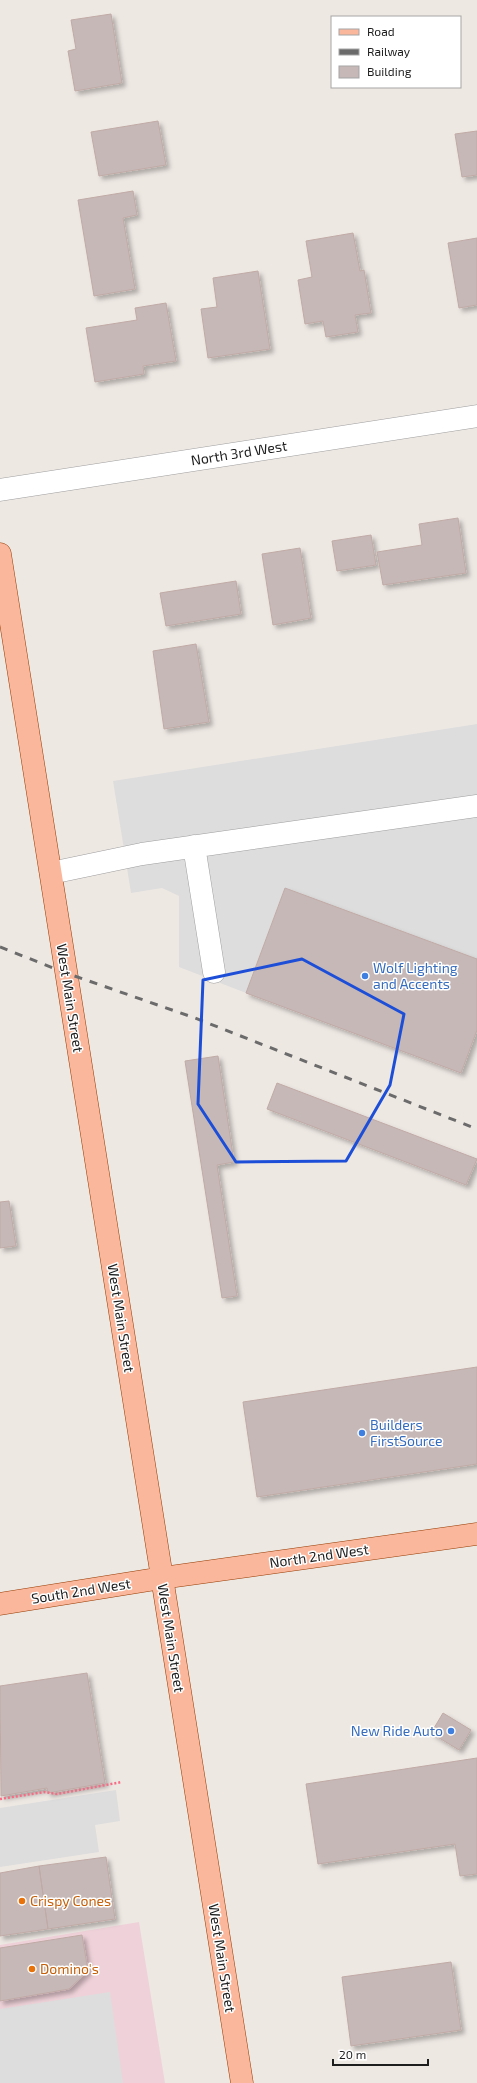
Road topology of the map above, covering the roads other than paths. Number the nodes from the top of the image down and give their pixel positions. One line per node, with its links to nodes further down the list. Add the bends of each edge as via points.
1 (477, 416): 2 (street, North 3rd West)
2 (0, 490)
3 (0, 554): 6 (main road, West Main Street)
4 (477, 806): 5 (street)
5 (194, 846): 6 (street); 7 (street)
6 (50, 873): 9 (main road, West Main Street)
7 (214, 972)
8 (477, 1534): 9 (main road, North 2nd West)
9 (162, 1578): 10 (main road, South 2nd West); 11 (main road, West Main Street)
10 (0, 1604)
11 (242, 2083)

